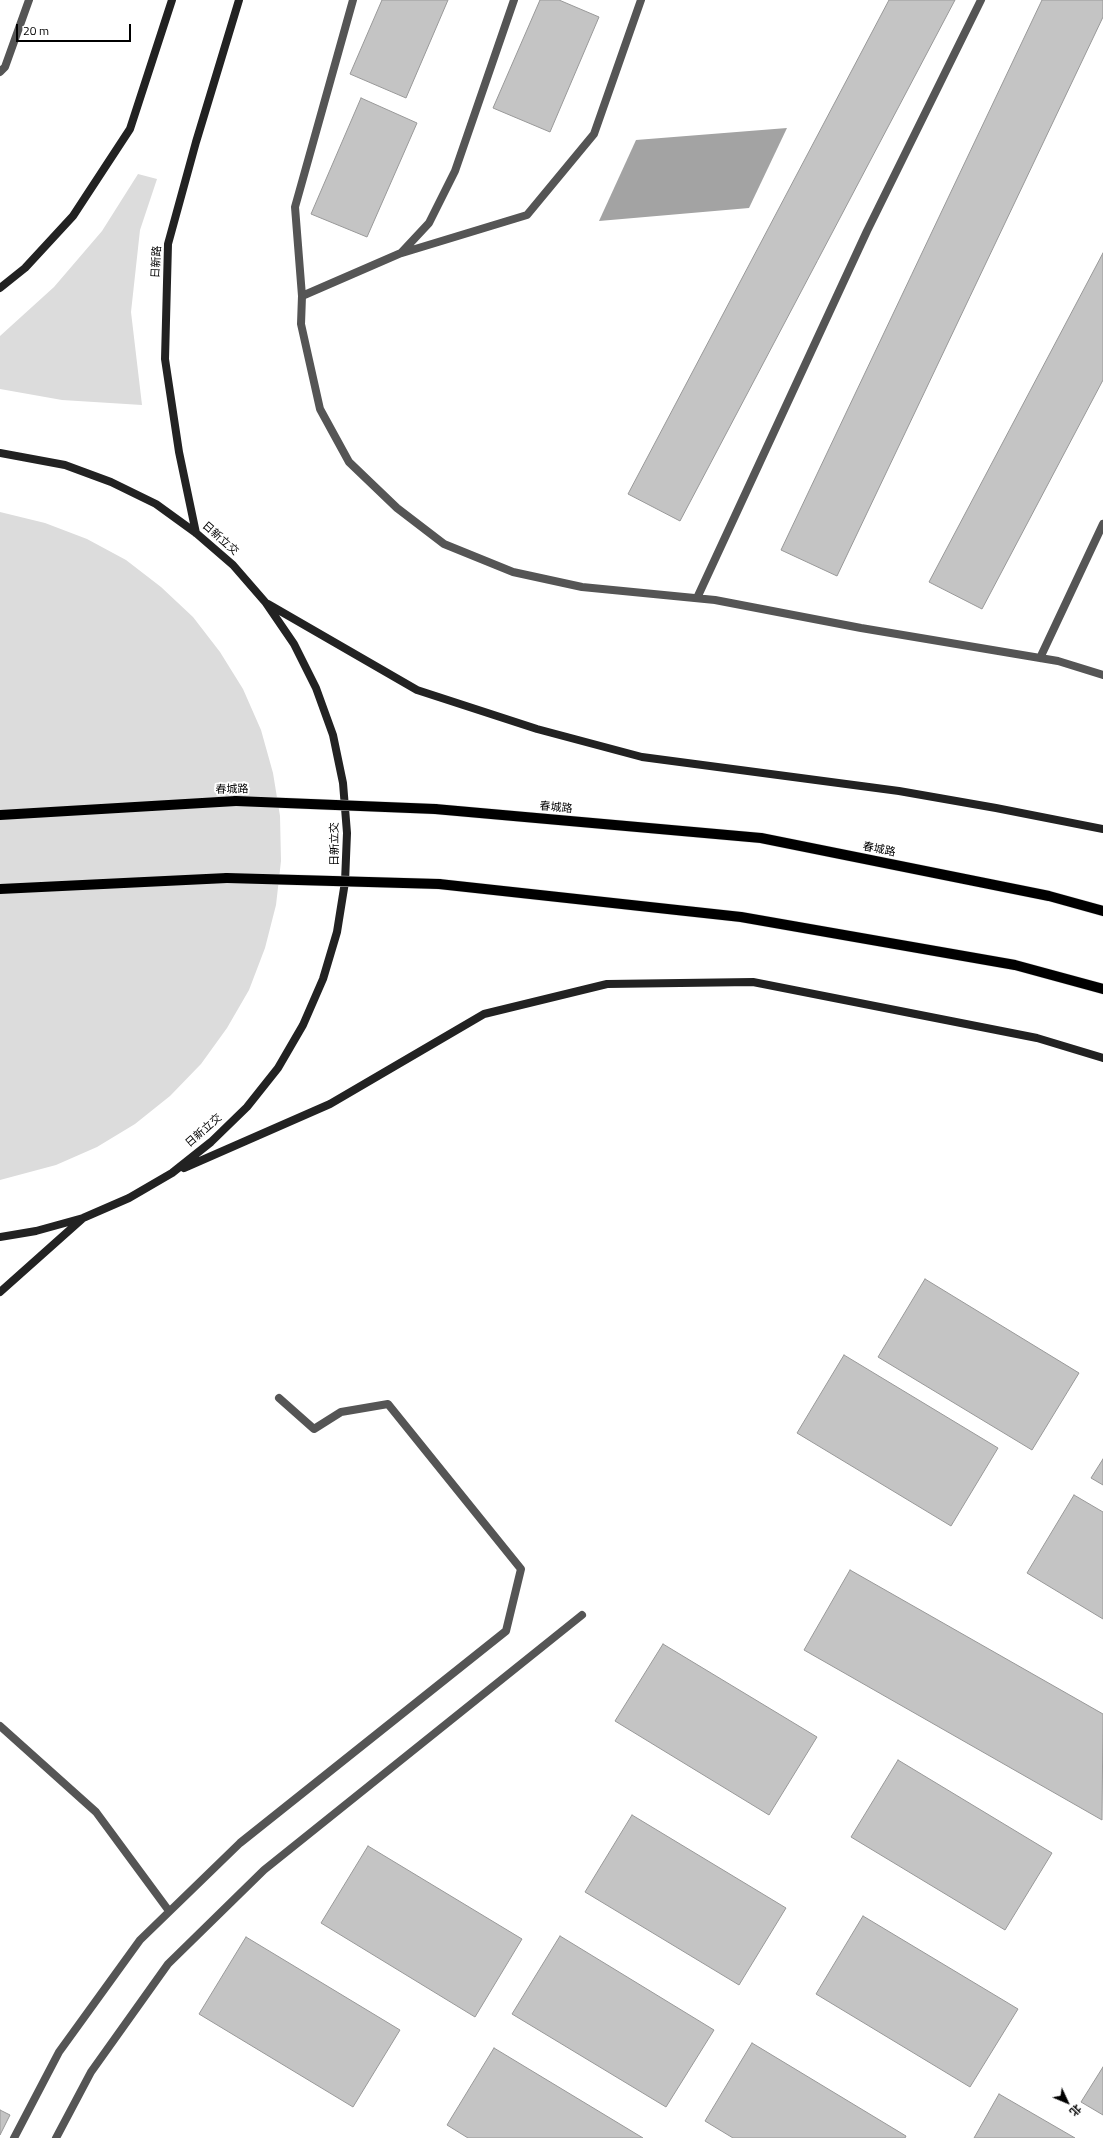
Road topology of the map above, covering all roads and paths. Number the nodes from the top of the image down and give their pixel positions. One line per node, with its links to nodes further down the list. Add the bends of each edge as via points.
1 (29, 0): 8 (street, via 5,67)
2 (172, 0): 10 (main road, via 130,128 74,216 25,268)
3 (240, 0): 14 (main road, 日新路, via 196,142 168,244 165,358 179,452)
4 (353, 0): 11 (street, via 295,207)
5 (514, 0): 9 (street, via 455,171 429,223)
6 (641, 0): 9 (street, via 594,134 526,215)
7 (980, 0): 15 (street, via 867,231)
8 (0, 72)
9 (401, 253): 11 (street)
10 (0, 288)
11 (302, 296): 15 (street, via 301,324 320,409 349,462 397,508 444,544 513,572 582,587)
12 (0, 453): 14 (main road, 日新立交, via 64,465 111,482 156,504)
13 (1103, 524): 17 (street)
14 (196, 533): 16 (main road, 日新立交, via 233,565)
15 (697, 598): 17 (street)
16 (266, 603): 20 (main road, via 417,690 537,729 642,757 899,791); 25 (main road, 日新立交, via 294,644 316,688 333,735 343,783 347,833 345,882 339,925 323,979 303,1025 278,1068 247,1107 211,1142)
17 (1040, 658): 18 (street)
18 (1103, 675)
19 (0, 815): 22 (main road, 春城路, bridge, via 236,800 435,809 760,838 1049,896)
20 (1103, 829)
21 (0, 889): 23 (main road, bridge, via 227,878 439,884 741,917 1015,965)
22 (1103, 911)
23 (1103, 989)
24 (1103, 1058): 25 (main road, via 1037,1038 753,982 607,984 484,1014 330,1104)
25 (172, 1173): 26 (main road, 日新立交, via 129,1198)
26 (83, 1218): 27 (main road, 日新立交, via 36,1231); 28 (main road)
27 (0, 1237)
28 (0, 1292)
29 (279, 1398): 32 (street, via 314,1429 341,1412 388,1404 521,1569 506,1631 240,1843)
30 (582, 1615): 34 (street, via 264,1870 168,1964 91,2072)
31 (0, 1726): 32 (street, via 96,1812)
32 (169, 1911): 33 (street, via 140,1940 60,2052)
33 (14, 2138)
34 (56, 2138)

